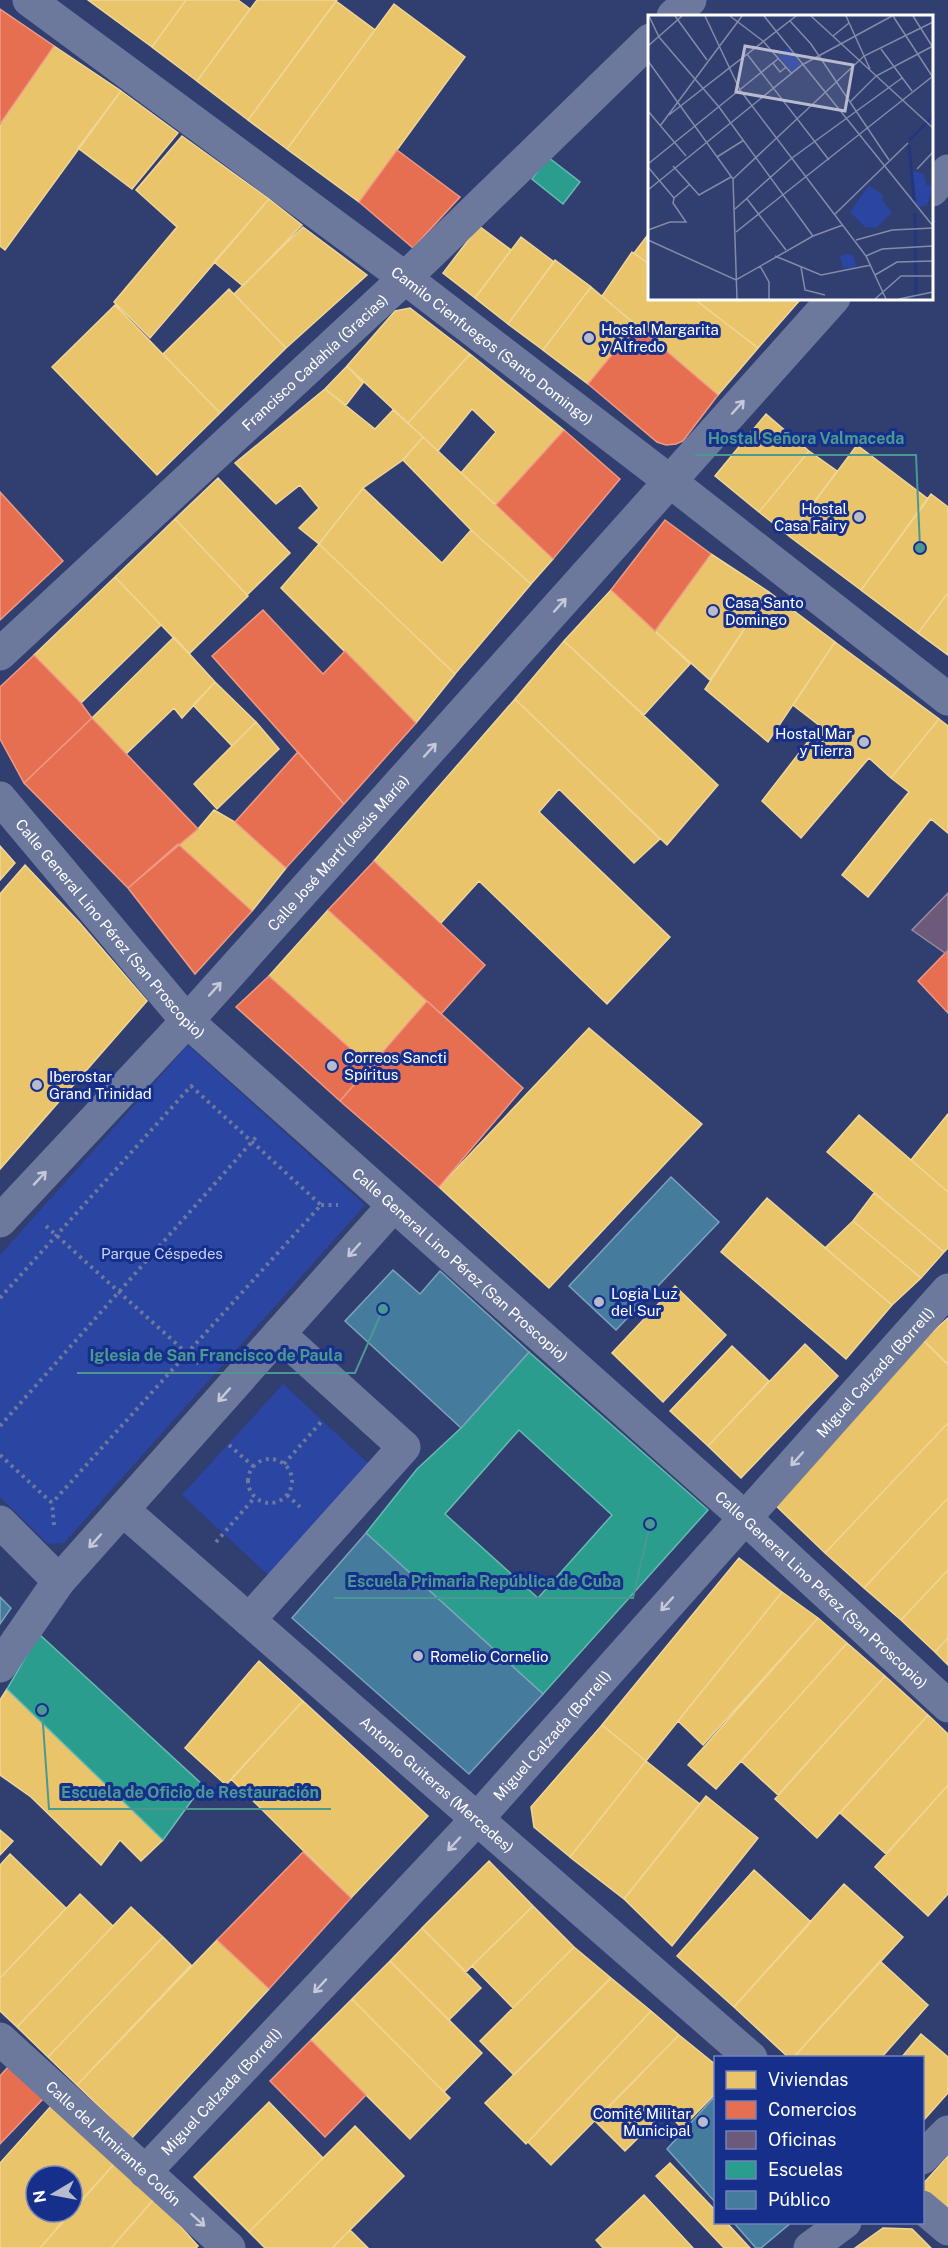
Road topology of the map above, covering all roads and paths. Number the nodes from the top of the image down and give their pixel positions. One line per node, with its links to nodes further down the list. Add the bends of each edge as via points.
1 (29, 0): 7 (street, Camilo Cienfuegos (Santo Domingo))
2 (690, 0): 3 (street)
3 (674, 15)
4 (648, 42): 7 (street, Francisco Cadahía (Gracias))
5 (948, 171): 6 (street)
6 (933, 189)
7 (405, 278): 9 (street, Camilo Cienfuegos (Santo Domingo)); 10 (street, Francisco Cadahía (Gracias))
8 (832, 300): 9 (street, Calle José Martí (Jesús María), one-way to 8)
9 (671, 482): 11 (street, Camilo Cienfuegos (Santo Domingo)); 13 (street, Calle José Martí (Jesús María), one-way to 9)
10 (0, 654)
11 (948, 699)
12 (0, 798): 13 (street, Calle General Lino Pérez (San Proscopio))
13 (187, 1021): 14 (street, Calle General Lino Pérez (San Proscopio)); 17 (street, Calle José Martí (Jesús María), one-way to 13)
14 (283, 1107): 15 (path); 16 (street, Calle General Lino Pérez (San Proscopio))
15 (252, 1142): 18 (path, via 191,1086); 20 (path); 23 (path, via 321,1205)
16 (393, 1206): 22 (street, one-way to 22); 35 (street, Calle General Lino Pérez (San Proscopio))
17 (9, 1211): 18 (path)
18 (56, 1235): 20 (path); 21 (path)
19 (948, 1290): 35 (street, Miguel Calzada (Borrell), one-way to 35)
20 (119, 1292): 23 (path); 26 (path)
21 (0, 1298)
22 (279, 1334): 24 (street); 39 (street, via 404,1447)
23 (187, 1354): 24 (path); 28 (path, via 52,1503)
24 (228, 1391): 33 (street, one-way to 33)
25 (323, 1421): 29 (path)
26 (0, 1426)
27 (228, 1444): 30 (path)
28 (0, 1455)
29 (284, 1464): 30 (path, via 266,1460); 31 (path, via 292,1483)
30 (254, 1467): 32 (path, via 249,1486)
31 (287, 1496): 32 (path, via 268,1503); 34 (path)
32 (255, 1497): 37 (path)
33 (123, 1510): 38 (street, one-way to 38); 39 (street, Antonio Guiteras (Mercedes))
34 (308, 1514)
35 (744, 1517): 41 (street, Calle General Lino Pérez (San Proscopio)); 42 (street, Miguel Calzada (Borrell), one-way to 42)
36 (0, 1522): 38 (street)
37 (223, 1533)
38 (59, 1581): 40 (street)
39 (249, 1620): 42 (street, Antonio Guiteras (Mercedes))
40 (0, 1666)
41 (948, 1706)
42 (477, 1819): 44 (street, Antonio Guiteras (Mercedes)); 47 (street, Miguel Calzada (Borrell), one-way to 47)
43 (0, 2039): 47 (street, Calle del Almirante Colón)
44 (749, 2056)
45 (948, 2132): 46 (street)
46 (924, 2156)
47 (145, 2172): 51 (street, Calle del Almirante Colón, one-way to 51)
48 (924, 2209): 50 (street)
49 (844, 2224): 52 (street)
50 (948, 2229)
51 (229, 2248)
52 (810, 2248)

